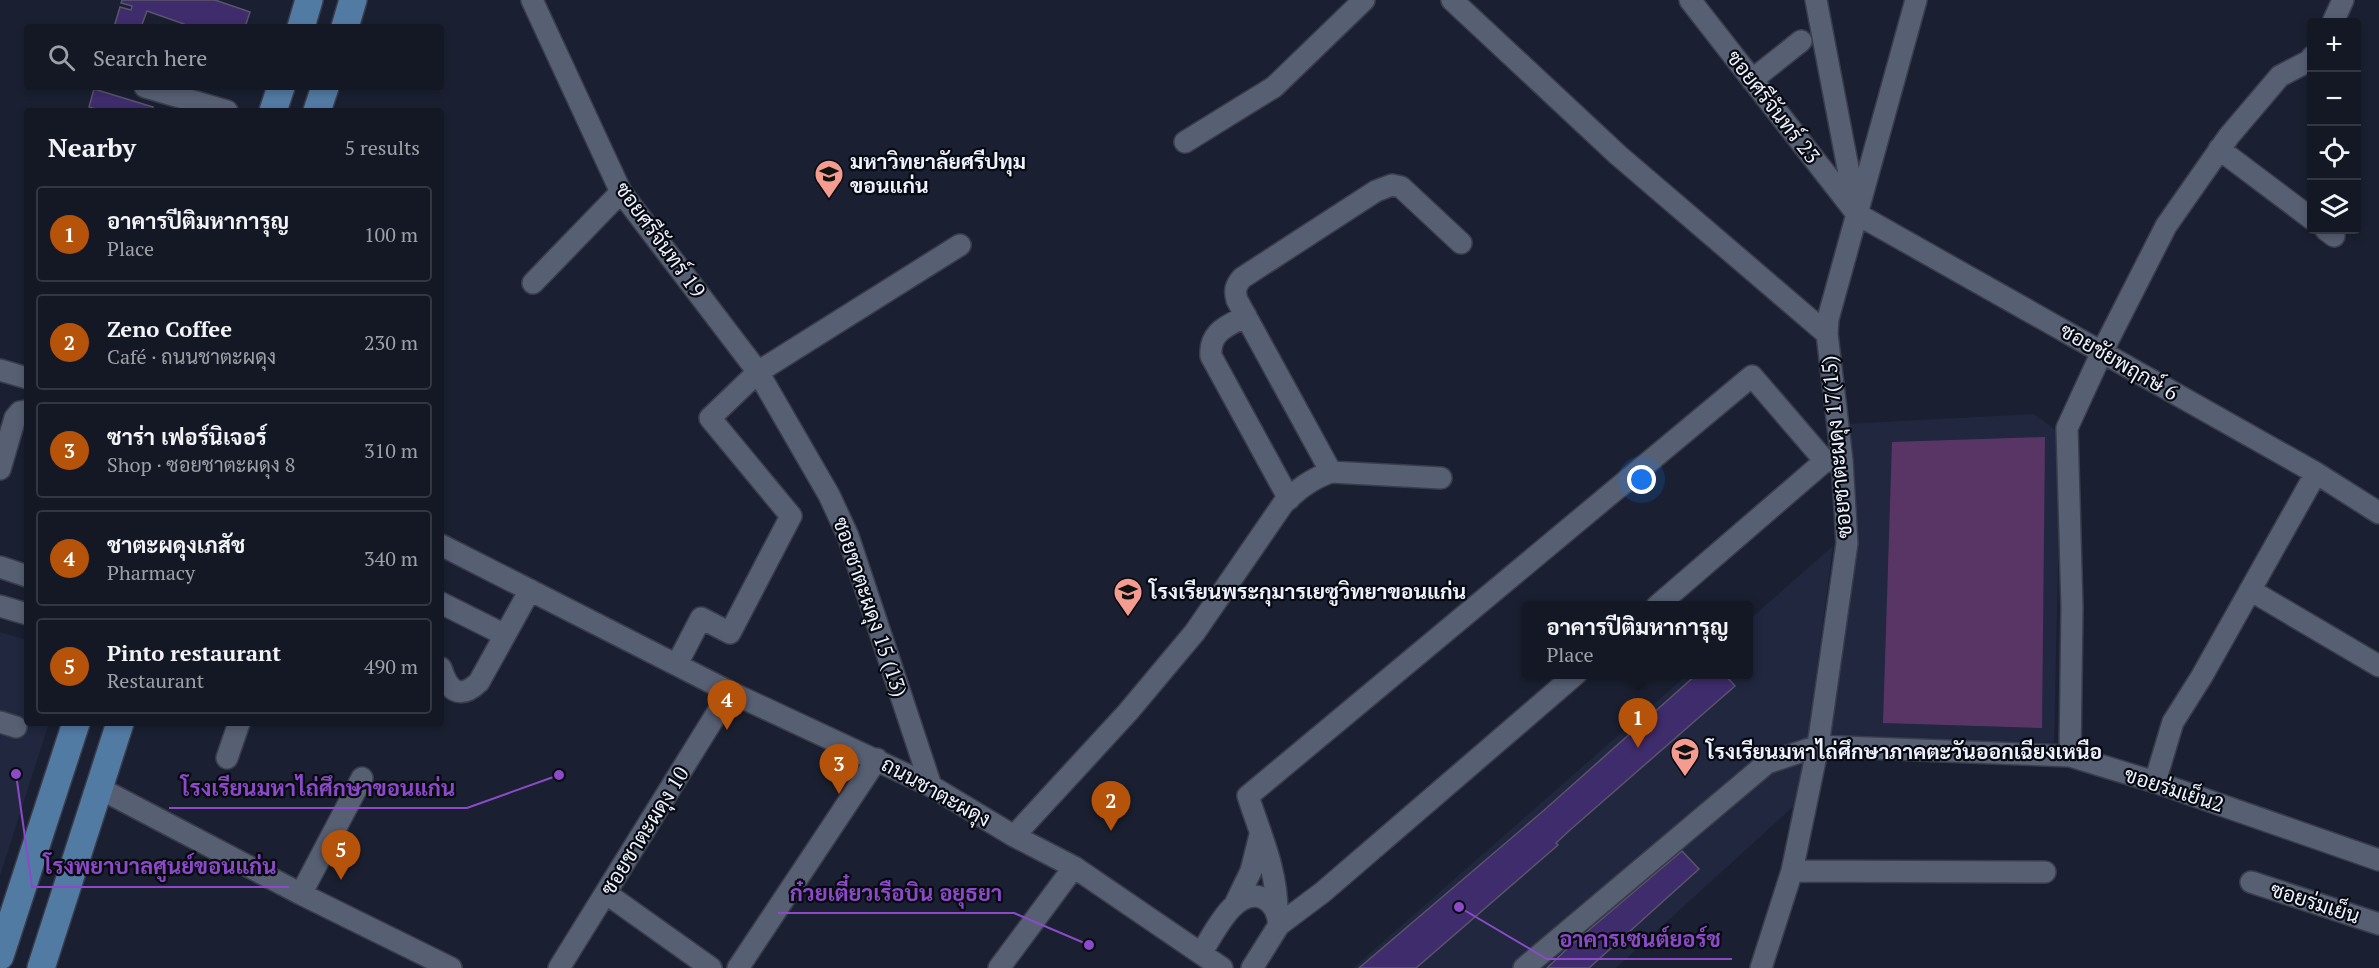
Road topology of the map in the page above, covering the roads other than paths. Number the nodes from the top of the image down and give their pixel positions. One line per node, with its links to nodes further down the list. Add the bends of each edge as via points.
1 (309, 0): 11 (main road)
2 (353, 0): 12 (main road)
3 (532, 0): 24 (street, ซอยศรีจันทร์ 19)
4 (1364, 0): 22 (street, via 1274,87)
5 (1452, 0): 31 (street, via 1618,155)
6 (1690, 0): 15 (street, ซอยศรีจันทร์ 23)
7 (1816, 0): 25 (street)
8 (1916, 0): 25 (street, ซอยชาตะผดุง 17(15))
9 (2343, 0): 10 (street)
10 (2334, 18)
11 (302, 24)
12 (346, 24)
13 (1801, 41): 15 (street)
14 (2307, 62): 23 (street, via 2280,76)
15 (1752, 80): 25 (street, ซอยศรีจันทร์ 23)
16 (155, 90): 19 (street)
17 (280, 90): 20 (main road)
18 (324, 90): 21 (main road)
19 (217, 108)
20 (274, 108)
21 (318, 108)
22 (1185, 142)
23 (2219, 149): 26 (street); 32 (street, via 2166,226)
24 (621, 192): 29 (street); 34 (street, ซอยศรีจันทร์ 19)
25 (1857, 214): 31 (street, ซอยชาตะผดุง 17(15)); 32 (street, ซอยชัยพฤกษ์ 6)
26 (2307, 215)
27 (1461, 243): 30 (street, via 1401,187 1384,186 1242,278 1235,292)
28 (960, 245): 34 (street)
29 (533, 283)
30 (1246, 316): 39 (street); 42 (street, via 1213,337 1211,356)
31 (1827, 333): 37 (street, ซอยชาตะผดุง 17(15))
32 (2102, 352): 40 (street, ซอยชัยพฤกษ์ 6); 63 (street, via 2067,428 2072,607)
33 (0, 370): 35 (street)
34 (758, 372): 54 (street, via 710,418 791,516 730,633 701,618); 68 (street, ซอยชาตะผดุง 15 (13), via 829,495 848,536)
35 (24, 377)
36 (24, 411): 38 (street, via 15,418)
37 (1834, 460): 49 (street); 62 (street, ซอยชาตะผดุง 17(15), via 1847,543); 70 (street, via 1752,376 1248,796)
38 (0, 469)
39 (1331, 472): 41 (street); 42 (street, via 1316,477)
40 (2316, 474): 43 (street, ซอยชัยพฤกษ์ 6); 48 (street)
41 (1441, 478)
42 (1289, 499): 71 (street, via 1195,632)
43 (2379, 513)
44 (444, 547): 47 (street, ถนนชาตะผดุง)
45 (0, 567): 46 (street)
46 (24, 575)
47 (530, 590): 53 (street); 54 (street, ถนนชาตะผดุง)
48 (2250, 590): 55 (street); 67 (street, via 2173,722)
49 (1663, 601)
50 (444, 604): 53 (street)
51 (0, 606): 52 (street)
52 (24, 613)
53 (505, 635): 56 (street, via 472,689 453,690)
54 (677, 664): 58 (street, ถนนชาตะผดุง)
55 (2379, 666)
56 (444, 676)
57 (1571, 679): 80 (street, via 1323,892)
58 (730, 692): 65 (street, ถนนชาตะผดุง); 78 (street, ซอยชาตะผดุง 10)
59 (75, 726): 82 (main road)
60 (119, 726): 69 (main road)
61 (238, 726): 64 (street)
62 (1818, 746): 63 (street, ขอยร่มเย็น2); 74 (street, ซอยชาตะผดุง 17(15)); 92 (street, via 1767,763)
63 (2070, 756): 67 (street, ขอยร่มเย็น2)
64 (228, 758)
65 (877, 759): 68 (street, ถนนชาตะผดุง); 88 (street)
66 (362, 778): 77 (street)
67 (2155, 782): 72 (street, ขอยร่มเย็น2)
68 (931, 786): 71 (street, ถนนชาตะผดุง)
69 (99, 788): 77 (street); 84 (main road)
70 (1260, 834): 79 (street, via 1251,871); 80 (street, via 1277,888)
71 (1014, 836): 73 (street, ถนนชาตะผดุง)
72 (2379, 860)
73 (1074, 867): 83 (street, ถนนชาตะผดุง); 89 (street)
74 (1792, 871): 75 (street); 93 (street, ซอยชาตะผดุง 17(15))
75 (2045, 872)
76 (2251, 882): 81 (street, ซอยร่มเย็น)
77 (301, 894): 85 (street)
78 (607, 894): 86 (street, ซอยชาตะผดุง 10); 87 (street)
79 (1236, 902): 80 (street, via 1257,896 1269,901); 83 (street)
80 (1278, 919): 91 (street)
81 (2379, 924)
82 (2, 944)
83 (1201, 953): 90 (street, ถนนชาตะผดุง)
84 (41, 968)
85 (451, 968)
86 (560, 968)
87 (711, 968)
88 (738, 968)
89 (999, 968)
90 (1222, 968)
91 (1252, 968)
92 (1524, 968)
93 (1761, 968)

